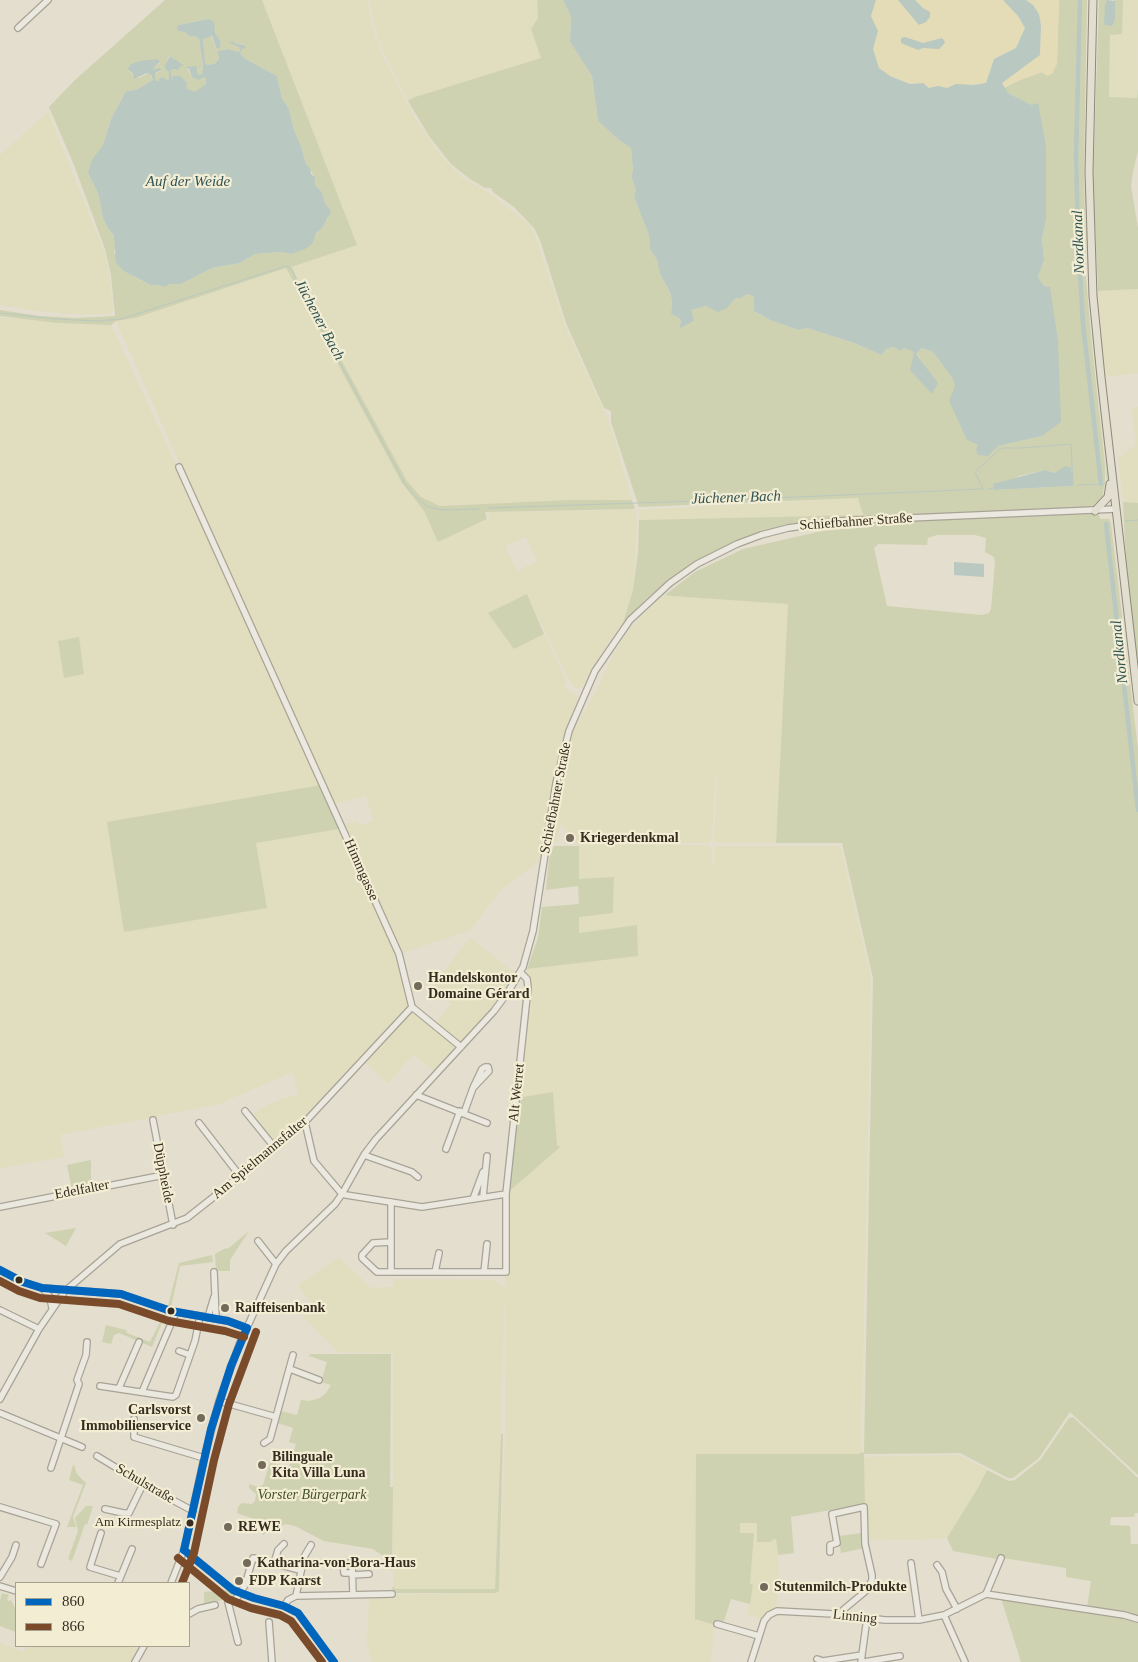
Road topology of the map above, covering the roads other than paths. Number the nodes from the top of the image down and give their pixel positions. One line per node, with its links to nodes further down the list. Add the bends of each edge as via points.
1 (48, 0): 3 (street)
2 (1093, 0): 5 (main road, via 1090,241 1097,346)
3 (18, 28)
4 (179, 467): 10 (street, Himmgasse, via 401,958)
5 (1112, 474): 6 (main road); 7 (main road, via 1108,497)
6 (1116, 509): 7 (street, Schiefbahner Straße); 8 (main road)
7 (1095, 510): 9 (street, Schiefbahner Straße, via 840,521 795,527 761,535 725,549 670,583 639,611 615,640 594,671 575,712 556,783 535,923)
8 (1138, 701)
9 (520, 972): 11 (street, Schiefbahner Straße, via 498,1006); 29 (street, Alt Werret, via 527,979 528,987)
10 (412, 1007): 11 (street); 17 (street, Am Spielmannsfalter)
11 (461, 1047): 13 (street, Schiefbahner Straße)
12 (472, 1088): 15 (street)
13 (416, 1095): 15 (street); 22 (street, Schiefbahner Straße)
14 (245, 1111): 20 (street)
15 (463, 1113): 19 (street); 21 (street)
16 (153, 1120): 25 (street, Düppheide)
17 (305, 1122): 20 (street, Am Spielmannsfalter); 28 (street, via 314,1161)
18 (199, 1123): 26 (street)
19 (487, 1123)
20 (275, 1148): 26 (street, Am Spielmannsfalter)
21 (446, 1149)
22 (364, 1155): 27 (street); 28 (street, Schiefbahner Straße)
23 (486, 1156): 24 (street)
24 (486, 1163): 30 (street); 31 (street)
25 (164, 1175): 33 (street, Edelfalter); 34 (street, Düppheide)
26 (240, 1176): 34 (street, Am Spielmannsfalter, via 197,1211)
27 (418, 1177)
28 (342, 1194): 32 (street); 39 (street, Schiefbahner Straße)
29 (506, 1194): 30 (street); 44 (street, Alt Werret, via 506,1272)
30 (483, 1197): 31 (street)
31 (474, 1199): 32 (street, via 426,1207)
32 (391, 1202): 36 (street)
33 (0, 1207)
34 (172, 1225): 45 (street, Am Spielmannsfalter, via 123,1242)
35 (258, 1240): 39 (street)
36 (391, 1242): 42 (street); 42 (street, via 373,1243 361,1256 377,1272)
37 (487, 1244): 44 (street)
38 (439, 1253): 43 (street)
39 (276, 1264): 56 (street, Schiefbahner Straße)
40 (0, 1270): 46 (street)
41 (214, 1272): 49 (street)
42 (391, 1272): 43 (street)
43 (435, 1272): 44 (street)
44 (484, 1272)
45 (83, 1277): 47 (street, Am Spielmannsfalter); 48 (street, via 84,1286)
46 (42, 1288): 47 (street); 50 (street, via 50,1297)
47 (65, 1291): 48 (street); 50 (street, Am Spielmannsfalter)
48 (89, 1291): 52 (street, via 120,1294)
49 (215, 1293): 54 (street); 55 (street)
50 (52, 1308): 57 (street, Am Spielmannsfalter)
51 (0, 1310): 57 (street)
52 (176, 1312): 53 (street); 68 (street)
53 (200, 1316): 54 (street); 62 (street)
54 (208, 1317): 55 (street)
55 (216, 1318): 56 (street)
56 (246, 1328): 70 (street, Schiefbahner Straße)
57 (39, 1329): 66 (street, Am Spielmannsfalter)
58 (87, 1342): 74 (street, via 77,1380 79,1384)
59 (138, 1342): 67 (street)
60 (179, 1351): 62 (street)
61 (293, 1355): 63 (street)
62 (190, 1356): 68 (street, via 176,1395)
63 (290, 1369): 64 (street); 72 (street)
64 (319, 1380)
65 (100, 1386): 67 (street)
66 (3, 1388): 69 (street, Am Spielmannsfalter)
67 (119, 1388): 68 (street)
68 (142, 1392)
69 (0, 1399)
70 (219, 1401): 72 (street); 78 (street, Schiefbahner Straße)
71 (0, 1413): 74 (street)
72 (276, 1417): 75 (street, via 270,1439)
73 (134, 1419): 78 (street, via 134,1437)
74 (60, 1438): 76 (street); 79 (street)
75 (264, 1443)
76 (82, 1447)
77 (98, 1456): 80 (street, Schulstraße)
78 (204, 1458): 83 (street, Schiefbahner Straße)
79 (51, 1468)
80 (143, 1484): 82 (street, via 129,1513); 83 (street, Schulstraße)
81 (0, 1507): 93 (street, via 56,1524)
82 (105, 1509)
83 (193, 1511): 89 (street, Schiefbahner Straße)
84 (102, 1533): 98 (street, via 90,1567)
85 (284, 1544): 94 (street, via 278,1550)
86 (16, 1545): 99 (street)
87 (311, 1545): 96 (street)
88 (132, 1550): 98 (street)
89 (184, 1550): 101 (street, Schiefbahner Straße); 104 (street, via 228,1587)
90 (830, 1552): 113 (street, via 830,1545 837,1543 832,1514 864,1507 865,1544 872,1580 867,1590 842,1610)
91 (1001, 1558): 107 (street)
92 (911, 1563): 117 (street)
93 (41, 1564)
94 (274, 1564): 96 (street); 104 (street, via 253,1558)
95 (937, 1565): 111 (street)
96 (300, 1570): 108 (street)
97 (369, 1574): 105 (street, via 352,1574)
98 (120, 1576): 100 (street)
99 (0, 1577)
100 (118, 1582)
101 (171, 1582)
102 (1, 1588): 103 (street)
103 (15, 1591)
104 (240, 1593): 110 (street); 121 (street, via 228,1602)
105 (353, 1594): 106 (street); 108 (street)
106 (392, 1594)
107 (986, 1594): 111 (street, Linning); 116 (street)
108 (296, 1596): 110 (street)
109 (215, 1605): 112 (street)
110 (284, 1606): 128 (street, via 304,1619)
111 (957, 1609): 114 (street, Linning)
112 (190, 1613)
113 (841, 1615): 115 (street, Linning); 120 (street, Linning, via 775,1612 766,1619)
114 (944, 1616): 117 (street, Linning); 131 (street)
115 (867, 1618): 117 (street, Linning); 123 (street)
116 (1138, 1619)
117 (919, 1620)
118 (268, 1622): 127 (street)
119 (717, 1624): 120 (street)
120 (759, 1636): 129 (street, Linning)
121 (238, 1642)
122 (143, 1647): 126 (street)
123 (862, 1655): 125 (street, via 822,1661); 130 (street)
124 (900, 1656): 130 (street)
125 (817, 1658)
126 (135, 1662)
127 (272, 1662)
128 (334, 1662)
129 (751, 1662)
130 (862, 1662)
131 (965, 1662)

